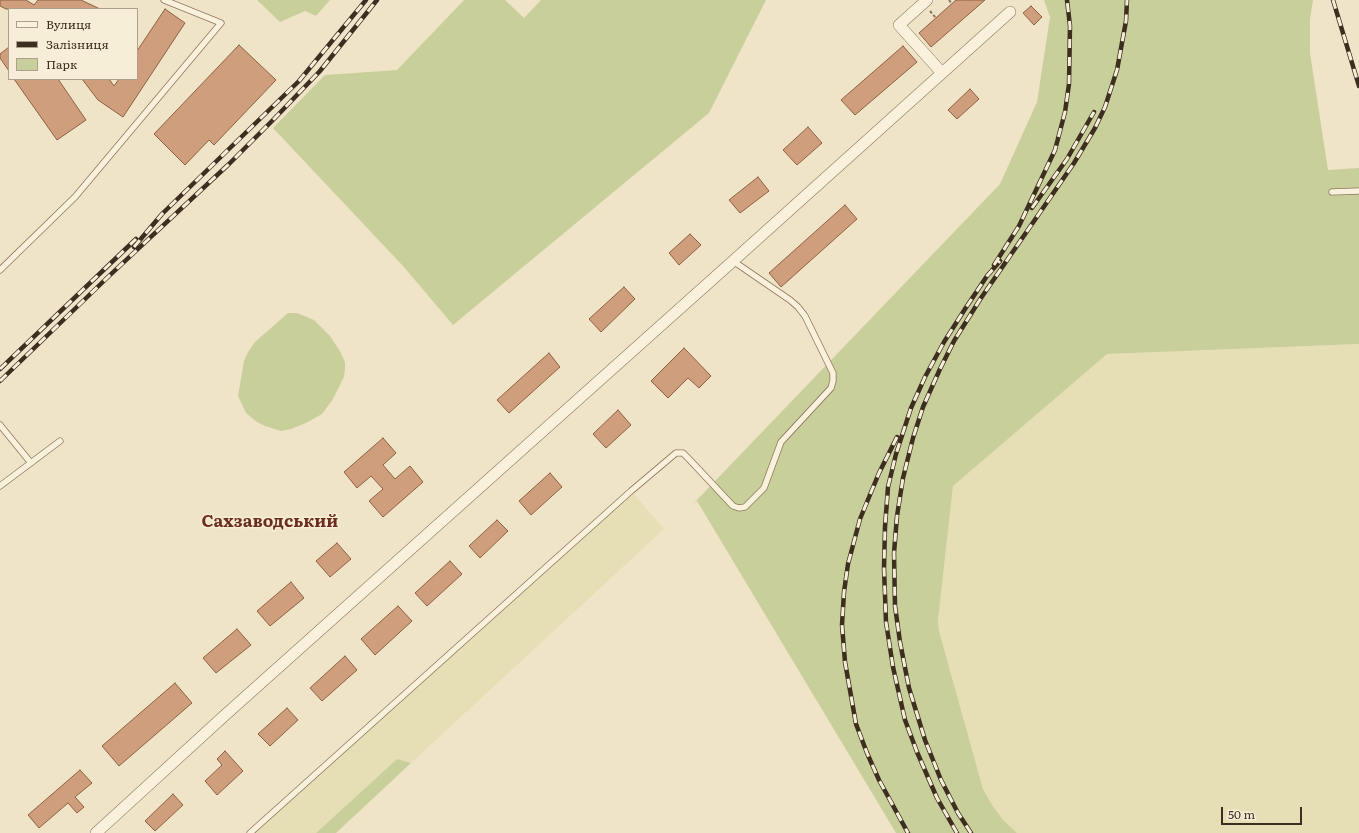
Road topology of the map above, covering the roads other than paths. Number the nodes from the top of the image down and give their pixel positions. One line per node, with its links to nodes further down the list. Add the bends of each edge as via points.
1 (164, 0): 8 (lane, via 221,23 74,197)
2 (927, 0): 4 (street, via 899,25)
3 (1010, 12): 4 (street)
4 (942, 73): 7 (street)
5 (1359, 191): 6 (lane)
6 (1332, 192)
7 (734, 261): 13 (street); 14 (lane, via 798,307 833,373 831,388 782,442 764,488 746,507 733,506 683,453 676,453)
8 (0, 270)
9 (0, 425): 11 (lane)
10 (60, 441): 11 (lane)
11 (31, 463): 12 (lane)
12 (0, 486)
13 (96, 833)
14 (250, 833)

